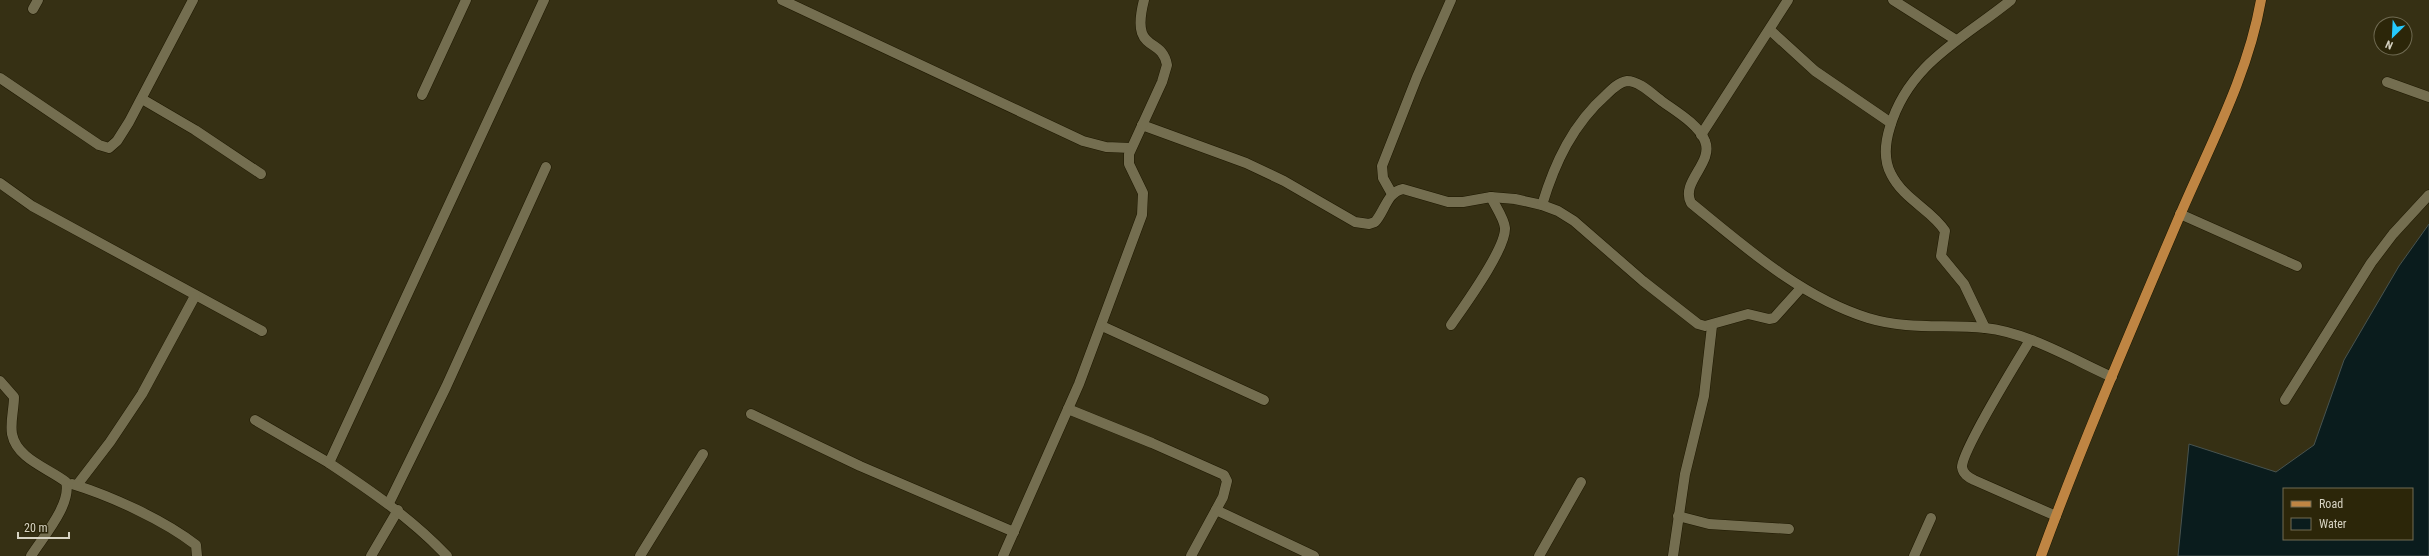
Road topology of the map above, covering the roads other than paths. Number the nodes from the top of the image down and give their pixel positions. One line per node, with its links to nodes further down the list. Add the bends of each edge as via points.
1 (38, 0): 12 (street)
2 (193, 0): 19 (street)
3 (466, 0): 17 (street)
4 (544, 0): 49 (street)
5 (782, 0): 23 (street, via 1083,141 1106,147)
6 (1144, 0): 21 (street, via 1139,22 1140,33 1162,55 1167,65 1162,82)
7 (1451, 0): 27 (street, via 1382,166 1383,178)
8 (1788, 0): 13 (street)
9 (1893, 0): 14 (street)
10 (2011, 0): 14 (street)
11 (2261, 0): 31 (main road, via 2236,84)
12 (33, 9)
13 (1770, 30): 20 (street, via 1815,71); 22 (street)
14 (1956, 40): 20 (street, via 1917,74 1902,94)
15 (0, 78): 19 (street, via 104,148 109,148 117,141)
16 (2387, 82): 18 (street)
17 (422, 96)
18 (2429, 97)
19 (142, 99): 25 (street, via 195,130)
20 (1891, 123): 38 (street, via 1885,157 1890,174 1900,189 1946,231 1941,256 1964,284)
21 (1142, 124): 23 (street); 27 (street, via 1284,180 1355,222 1375,222)
22 (1701, 135): 30 (street, via 1678,114 1634,82 1621,83 1602,97 1575,129 1551,177); 33 (street, via 1706,147 1687,196 1691,203)
23 (1131, 148): 36 (street, via 1128,160 1143,193 1142,215)
24 (546, 166): 53 (street, via 446,387)
25 (261, 174)
26 (0, 183): 34 (street, via 32,206)
27 (1392, 194): 29 (street, via 1404,189 1448,202)
28 (2429, 195): 44 (street, via 2393,234 2371,263)
29 (1491, 197): 30 (street, via 1515,198); 35 (street, via 1505,228 1503,239 1497,253)
30 (1542, 205): 37 (street, via 1574,220 1642,281 1698,324)
31 (2180, 214): 32 (street); 41 (main road)
32 (2297, 266)
33 (1801, 288): 37 (street, via 1774,318 1741,315); 38 (street, via 1840,308 1893,324 1918,328)
34 (195, 296): 39 (street); 52 (street, via 142,394)
35 (1451, 325)
36 (1102, 326): 43 (street); 45 (street)
37 (1712, 326): 56 (street, via 1704,396 1685,474)
38 (1985, 328): 40 (street)
39 (262, 331)
40 (2030, 340): 41 (street); 57 (street, via 1971,443 1962,469 1974,480)
41 (2112, 376): 57 (main road)
42 (0, 381): 50 (street, via 14,396 12,432 15,444 25,455)
43 (1264, 400)
44 (2285, 400)
45 (1068, 409): 55 (street, via 1220,472 1227,481 1227,487); 60 (street)
46 (751, 414): 60 (street, via 860,466)
47 (255, 420): 49 (street)
48 (703, 454): 65 (street)
49 (328, 463): 53 (street)
50 (66, 482): 52 (street); 61 (street, via 67,498)
51 (1581, 482): 69 (street)
52 (77, 485): 62 (street, via 139,511 187,538 196,545)
53 (389, 503): 54 (street)
54 (398, 510): 63 (street); 64 (street)
55 (1216, 510): 67 (street); 68 (street)
56 (1678, 516): 59 (street, via 1709,524); 70 (street)
57 (2056, 516): 72 (main road)
58 (1931, 518): 71 (street)
59 (1789, 529)
60 (1014, 532): 66 (street)
61 (31, 556)
62 (197, 556)
63 (371, 556)
64 (447, 556)
65 (640, 556)
66 (1003, 556)
67 (1191, 556)
68 (1314, 556)
69 (1539, 556)
70 (1673, 556)
71 (1914, 556)
72 (2041, 556)

